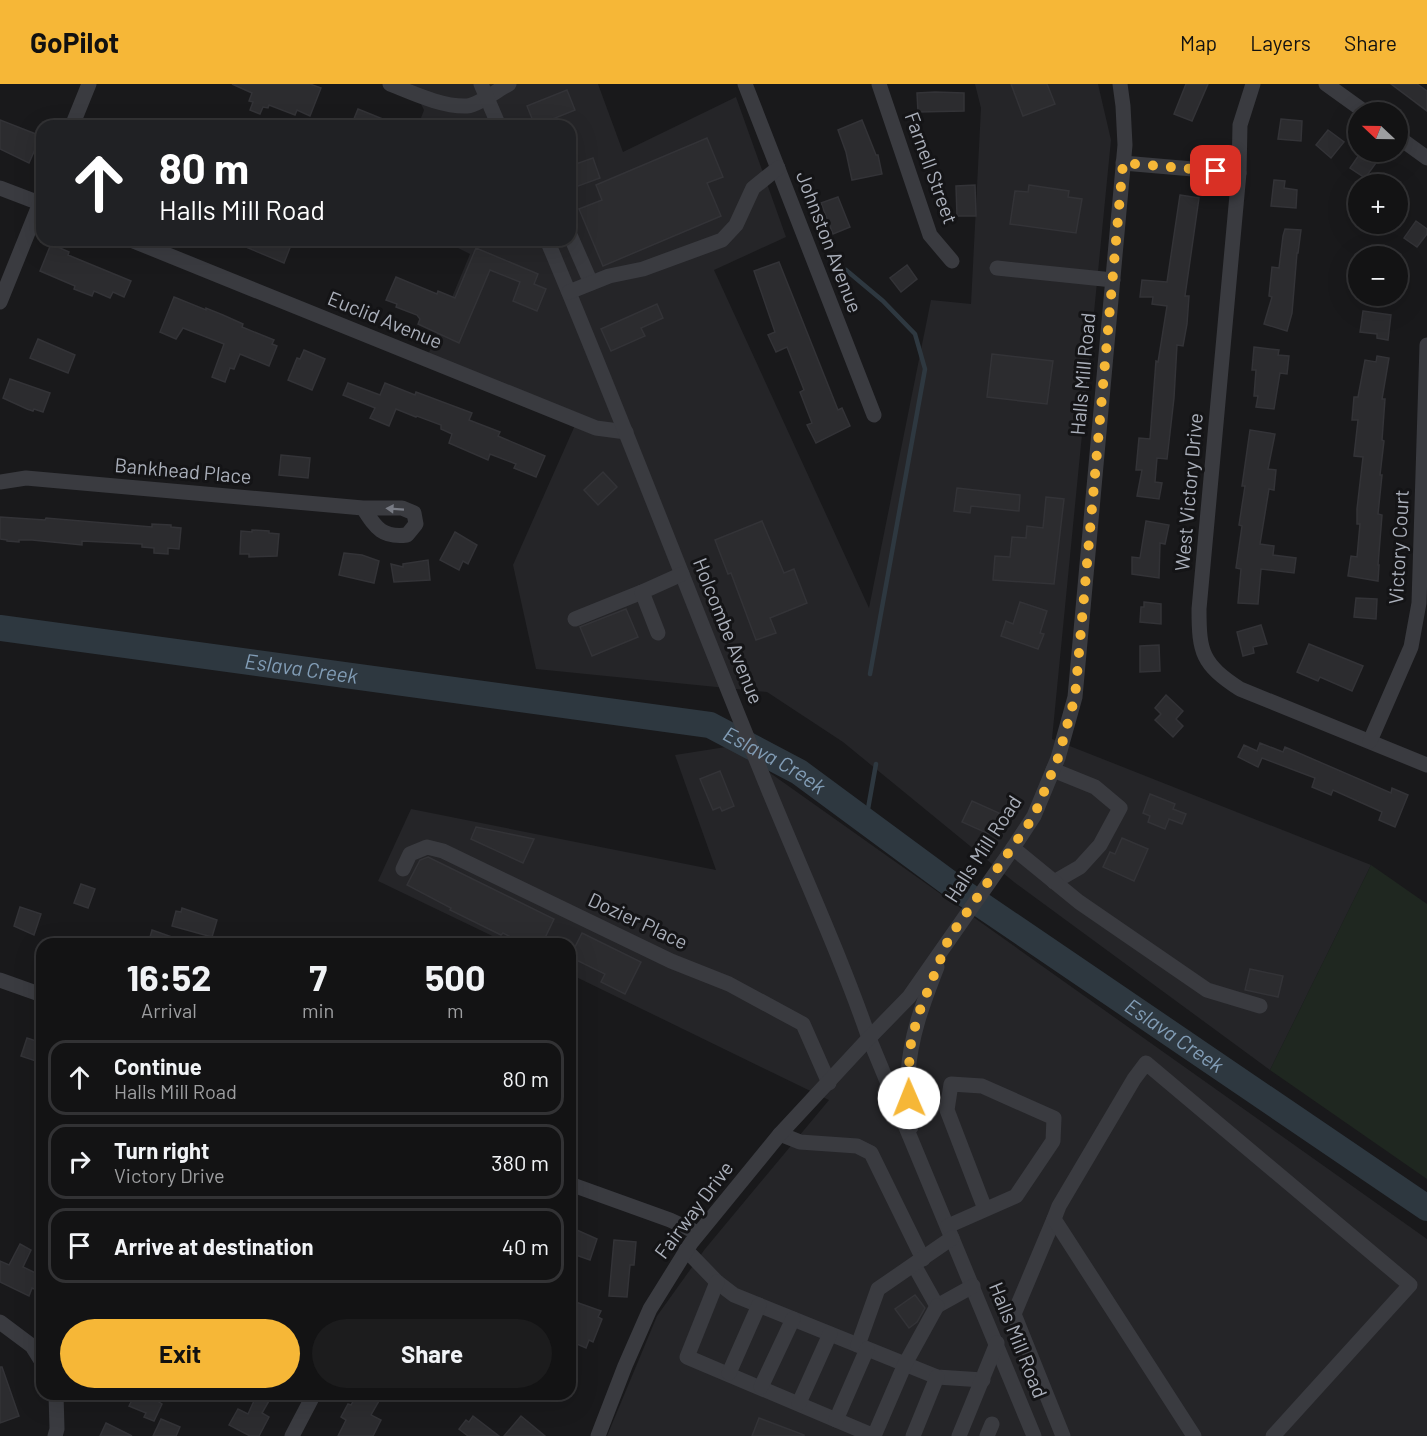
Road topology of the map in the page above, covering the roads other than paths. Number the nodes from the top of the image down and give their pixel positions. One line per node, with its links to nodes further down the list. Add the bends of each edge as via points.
1 (89, 84): 11 (street)
2 (390, 84): 9 (street, via 420,96 469,106)
3 (509, 84): 9 (street)
4 (745, 84): 16 (street, Johnston Avenue)
5 (879, 84): 24 (street, Farnell Street, via 930,235)
6 (1120, 84): 15 (street, Halls Mill Road, via 1124,106)
7 (1252, 84): 17 (street, West Victory Drive, via 1240,125)
8 (1326, 84): 10 (street)
9 (484, 90): 12 (street)
10 (1351, 102)
11 (74, 120)
12 (496, 120)
13 (1408, 144): 14 (street)
14 (1427, 158)
15 (1123, 163): 17 (street); 26 (street, Halls Mill Road)
16 (778, 168): 27 (street, via 753,188 736,225 722,240); 32 (street, Johnston Avenue)
17 (1239, 173): 42 (street, West Victory Drive, via 1199,638 1203,655 1223,677 1240,688)
18 (0, 188): 19 (street)
19 (36, 200)
20 (36, 214): 29 (street)
21 (146, 246): 33 (street, Euclid Avenue, via 596,428)
22 (550, 246): 28 (street, Holcombe Avenue)
23 (575, 246): 27 (street)
24 (952, 261)
25 (997, 268): 26 (street)
26 (1113, 280): 44 (street, Halls Mill Road, via 1075,697)
27 (591, 283): 28 (street)
28 (569, 292): 33 (street, Holcombe Avenue)
29 (0, 302)
30 (1427, 345): 31 (street, Victory Court)
31 (1426, 385): 40 (street, Victory Court, via 1419,603)
32 (874, 414)
33 (626, 432): 36 (street, Holcombe Avenue)
34 (0, 482): 35 (street, Bankhead Place, via 26,478)
35 (363, 508)
36 (682, 574): 37 (street); 52 (street, Holcombe Avenue)
37 (642, 592): 39 (street); 41 (street)
38 (1427, 608): 40 (street)
39 (575, 619)
40 (1415, 623): 42 (street, Victory Court, via 1411,647)
41 (658, 633)
42 (1370, 741): 43 (street, West Victory Drive)
43 (1427, 765)
44 (1053, 770): 45 (street, Halls Mill Road, via 1034,816); 47 (street, via 1095,787 1120,808 1100,845 1080,867)
45 (1013, 848): 47 (street); 48 (street, Halls Mill Road)
46 (403, 869): 53 (street, Dozier Place, via 410,854 427,847 443,851 729,984 803,1024)
47 (1054, 882): 51 (street, via 1207,990)
48 (949, 938): 52 (street, Halls Mill Road, via 909,997); 55 (street, via 911,1043 908,1077)
49 (0, 980): 50 (street)
50 (36, 993)
51 (1260, 1006)
52 (869, 1038): 53 (street, Fairway Drive); 55 (street, Halls Mill Road)
53 (829, 1083): 54 (street, Fairway Drive)
54 (780, 1134): 60 (street, Fairway Drive); 62 (street, via 800,1142 856,1146 871,1153)
55 (912, 1139): 59 (street, Halls Mill Road)
56 (576, 1186): 60 (street)
57 (985, 1209): 57 (street, via 947,1110 951,1084 982,1086 1054,1118 1053,1142 1016,1196); 59 (street)
58 (1054, 1219): 88 (street, via 1014,1314); 89 (street); 90 (street, via 1146,1063 1410,1285)
59 (950, 1232): 62 (street); 64 (street, Halls Mill Road)
60 (698, 1233): 61 (street, Fairway Drive)
61 (686, 1250): 63 (street); 84 (street, Fairway Drive, via 650,1309)
62 (918, 1262): 66 (street); 71 (street, via 878,1289)
63 (717, 1282): 65 (street); 74 (street, via 687,1357)
64 (973, 1286): 66 (street); 70 (street, Halls Mill Road)
65 (759, 1305): 67 (street); 74 (street)
66 (937, 1306): 73 (street)
67 (793, 1318): 69 (street); 77 (street)
68 (0, 1322): 72 (street)
69 (830, 1334): 71 (street); 80 (street)
70 (997, 1343): 76 (street); 87 (street, Halls Mill Road)
71 (863, 1347): 73 (street); 81 (street)
72 (36, 1352)
73 (905, 1364): 75 (street); 81 (street, via 874,1436)
74 (729, 1373): 77 (street)
75 (937, 1377): 76 (street); 85 (street)
76 (983, 1380): 86 (street)
77 (761, 1387): 80 (street)
78 (56, 1400): 82 (street)
79 (311, 1400): 83 (street)
80 (799, 1403): 81 (street)
81 (836, 1420)
82 (55, 1436)
83 (292, 1436)
84 (598, 1436)
85 (913, 1436)
86 (959, 1436)
87 (1034, 1436)
88 (1063, 1436)
89 (1194, 1436)
90 (1273, 1436)

